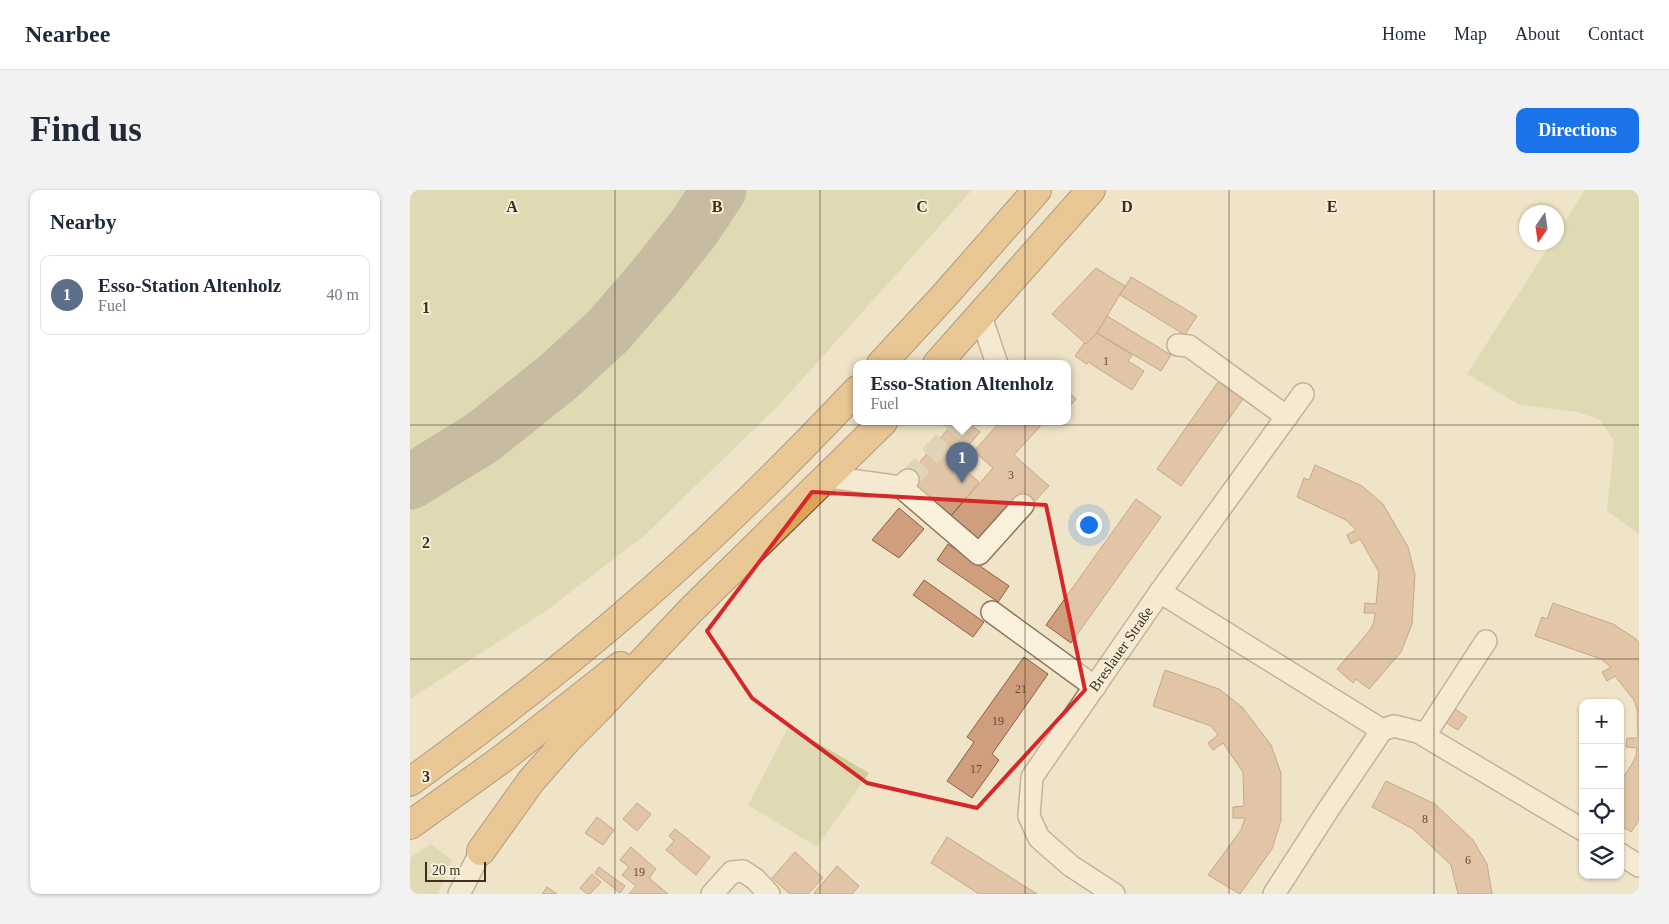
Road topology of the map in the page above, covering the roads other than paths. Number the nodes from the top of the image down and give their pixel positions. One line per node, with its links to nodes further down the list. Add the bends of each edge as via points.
1 (1037, 190): 5 (highway)
2 (1091, 190): 3 (highway)
3 (981, 316): 6 (highway); 7 (street)
4 (1178, 346): 10 (street, via 1189,346)
5 (885, 360)
6 (941, 360)
7 (996, 360)
8 (853, 394): 21 (highway, via 720,528 637,603 478,733)
9 (1303, 394): 10 (street, Breslauer Straße)
10 (1287, 417): 14 (street, Breslauer Straße)
11 (880, 425): 12 (highway)
12 (828, 477): 13 (street, via 904,484 979,554); 15 (highway)
13 (1023, 505)
14 (1160, 592): 18 (street, Breslauer Straße); 19 (street)
15 (692, 609): 22 (highway, via 502,759); 24 (highway, via 531,780)
16 (992, 612): 18 (street)
17 (1486, 642): 20 (street)
18 (1095, 687): 30 (street, Breslauer Straße, via 1032,777 1028,816 1040,838 1071,866)
19 (1382, 730): 20 (street, via 1394,726); 31 (street)
20 (1425, 736): 23 (street)
21 (410, 782)
22 (410, 824)
23 (1579, 828)
24 (481, 851): 27 (street)
25 (1624, 857): 26 (street)
26 (1639, 866)
27 (460, 894)
28 (712, 894): 29 (street, via 732,872 743,871)
29 (769, 894)
30 (1114, 894)
31 (1274, 894)

